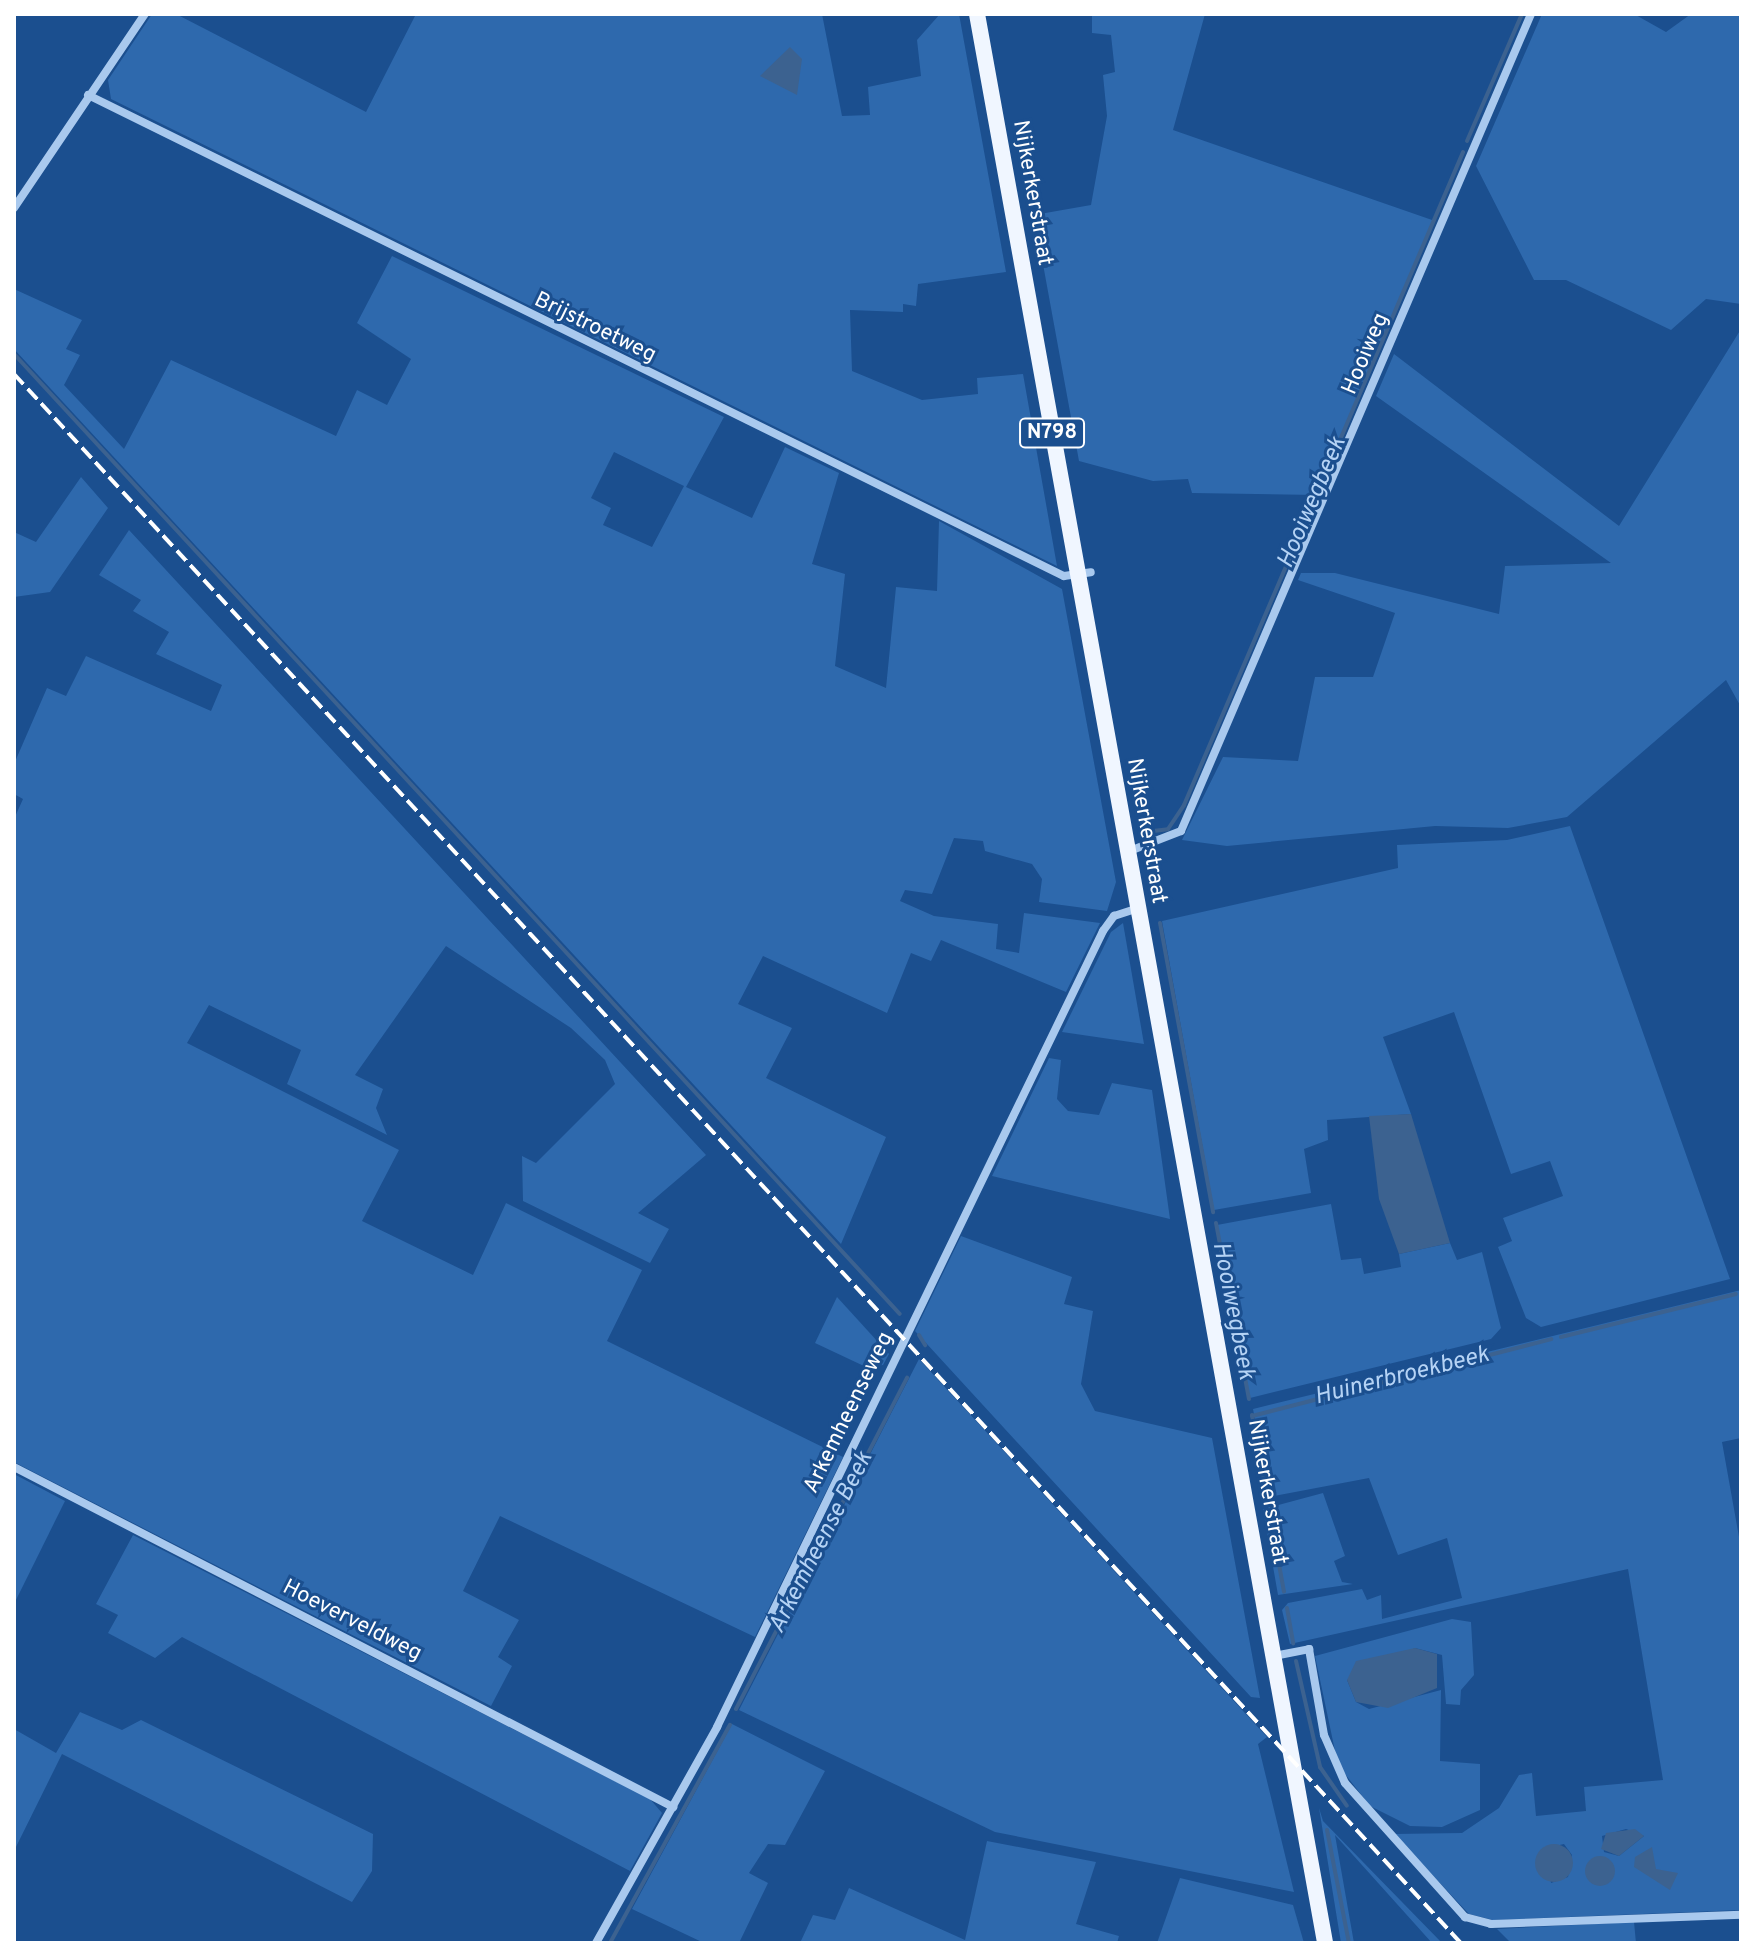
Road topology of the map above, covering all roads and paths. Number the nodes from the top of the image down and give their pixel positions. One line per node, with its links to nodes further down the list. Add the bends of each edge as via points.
1 (145, 14): 4 (street)
2 (977, 14): 6 (main road, Nijkerkerstraat / N798)
3 (1531, 14): 7 (street, Hooiweg, via 1181,831)
4 (88, 95): 5 (street); 6 (street, Brijstroetweg, via 747,424 1064,576)
5 (14, 208)
6 (1084, 573): 7 (main road, Nijkerkerstraat / N798)
7 (1127, 852): 8 (main road, Nijkerkerstraat / N798)
8 (1138, 908): 10 (main road, Nijkerkerstraat / N798); 11 (street, Arkemheenseweg, via 1114,916 1103,931)
9 (14, 1467): 11 (street, Hoeverveldweg)
10 (1274, 1656): 12 (street, via 1309,1649 1327,1746 1345,1783 1477,1922); 14 (main road, Nijkerkerstraat / N798, via 1311,1900)
11 (673, 1807): 13 (street, Arkemheenseweg)
12 (1741, 1915)
13 (596, 1943)
14 (1325, 1943)

